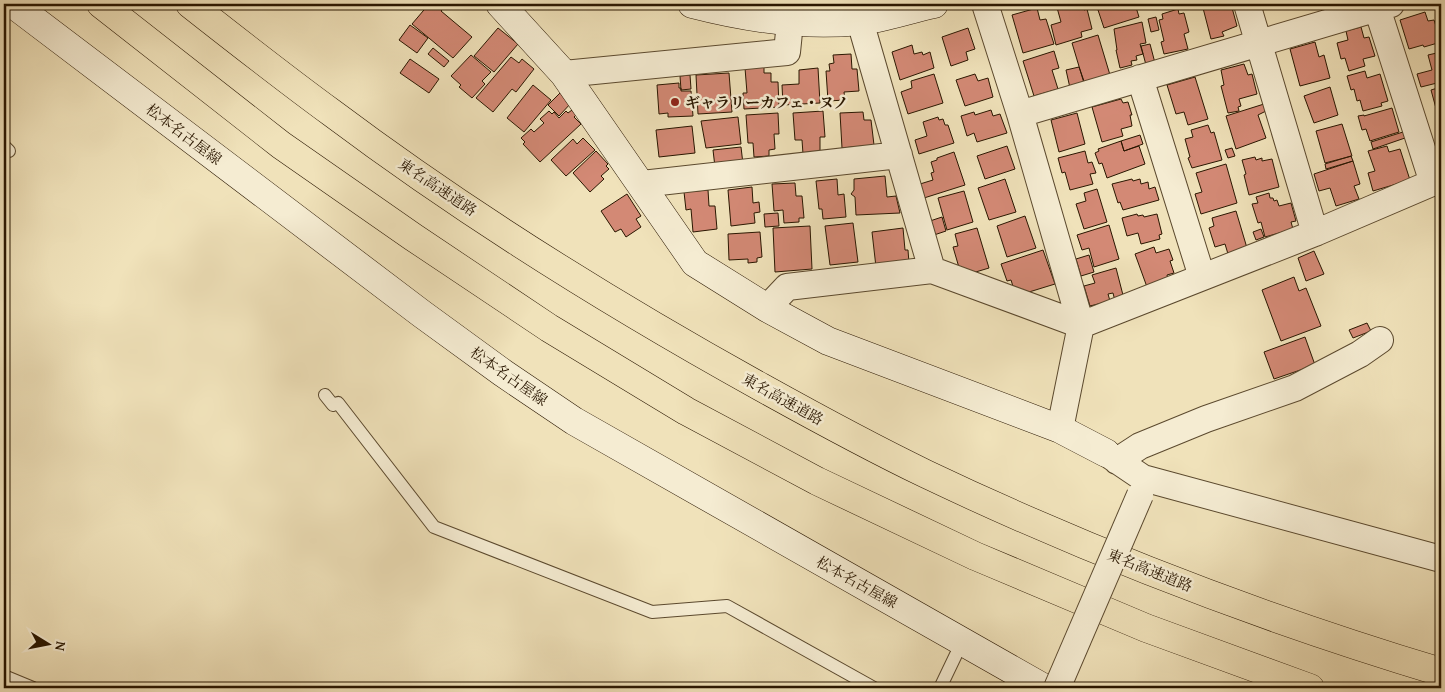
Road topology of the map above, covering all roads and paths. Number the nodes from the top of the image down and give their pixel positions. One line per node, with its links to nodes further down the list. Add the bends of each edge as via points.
1 (13, 4): 30 (main road, 松本名古屋線, via 422,314 574,421)
2 (102, 4): 38 (highway, via 281,145 389,221 549,328 686,411 817,481 975,556 1146,628)
3 (190, 4): 31 (highway, 東名高速道路, via 334,115 442,191 681,343 809,413 925,474 1061,535 1244,608)
4 (500, 4): 13 (main road)
5 (692, 4): 11 (main road)
6 (934, 4): 10 (main road)
7 (985, 4): 15 (street)
8 (1246, 4): 12 (street)
9 (1384, 6): 12 (street); 17 (street)
10 (860, 21): 11 (main road); 16 (street)
11 (790, 22): 13 (street, via 787,52)
12 (1258, 43): 14 (street); 19 (street)
13 (564, 74): 18 (main road)
14 (1140, 78): 15 (street); 21 (street)
15 (1020, 114): 23 (street)
16 (899, 155): 18 (street); 20 (street)
17 (1437, 181): 19 (street)
18 (642, 184): 22 (main road, via 695,262)
19 (1315, 233): 21 (street)
20 (932, 270): 22 (street, via 787,287); 23 (street)
21 (1202, 277): 23 (street)
22 (767, 308): 26 (main road, via 828,341)
23 (1081, 324): 26 (street)
24 (1380, 340): 27 (street, via 1296,388 1206,419)
25 (325, 395): 34 (lane, via 333,405 338,402 434,527 652,612 727,606)
26 (1060, 430): 27 (main road)
27 (1112, 457): 28 (street)
28 (1141, 486): 29 (street); 37 (street, bridge)
29 (1441, 559)
30 (962, 642): 35 (lane); 36 (main road, 松本名古屋線)
31 (1441, 672)
32 (4, 676): 33 (lane)
33 (33, 688)
34 (874, 688)
35 (940, 688)
36 (1044, 688)
37 (1057, 688)
38 (1310, 688)

